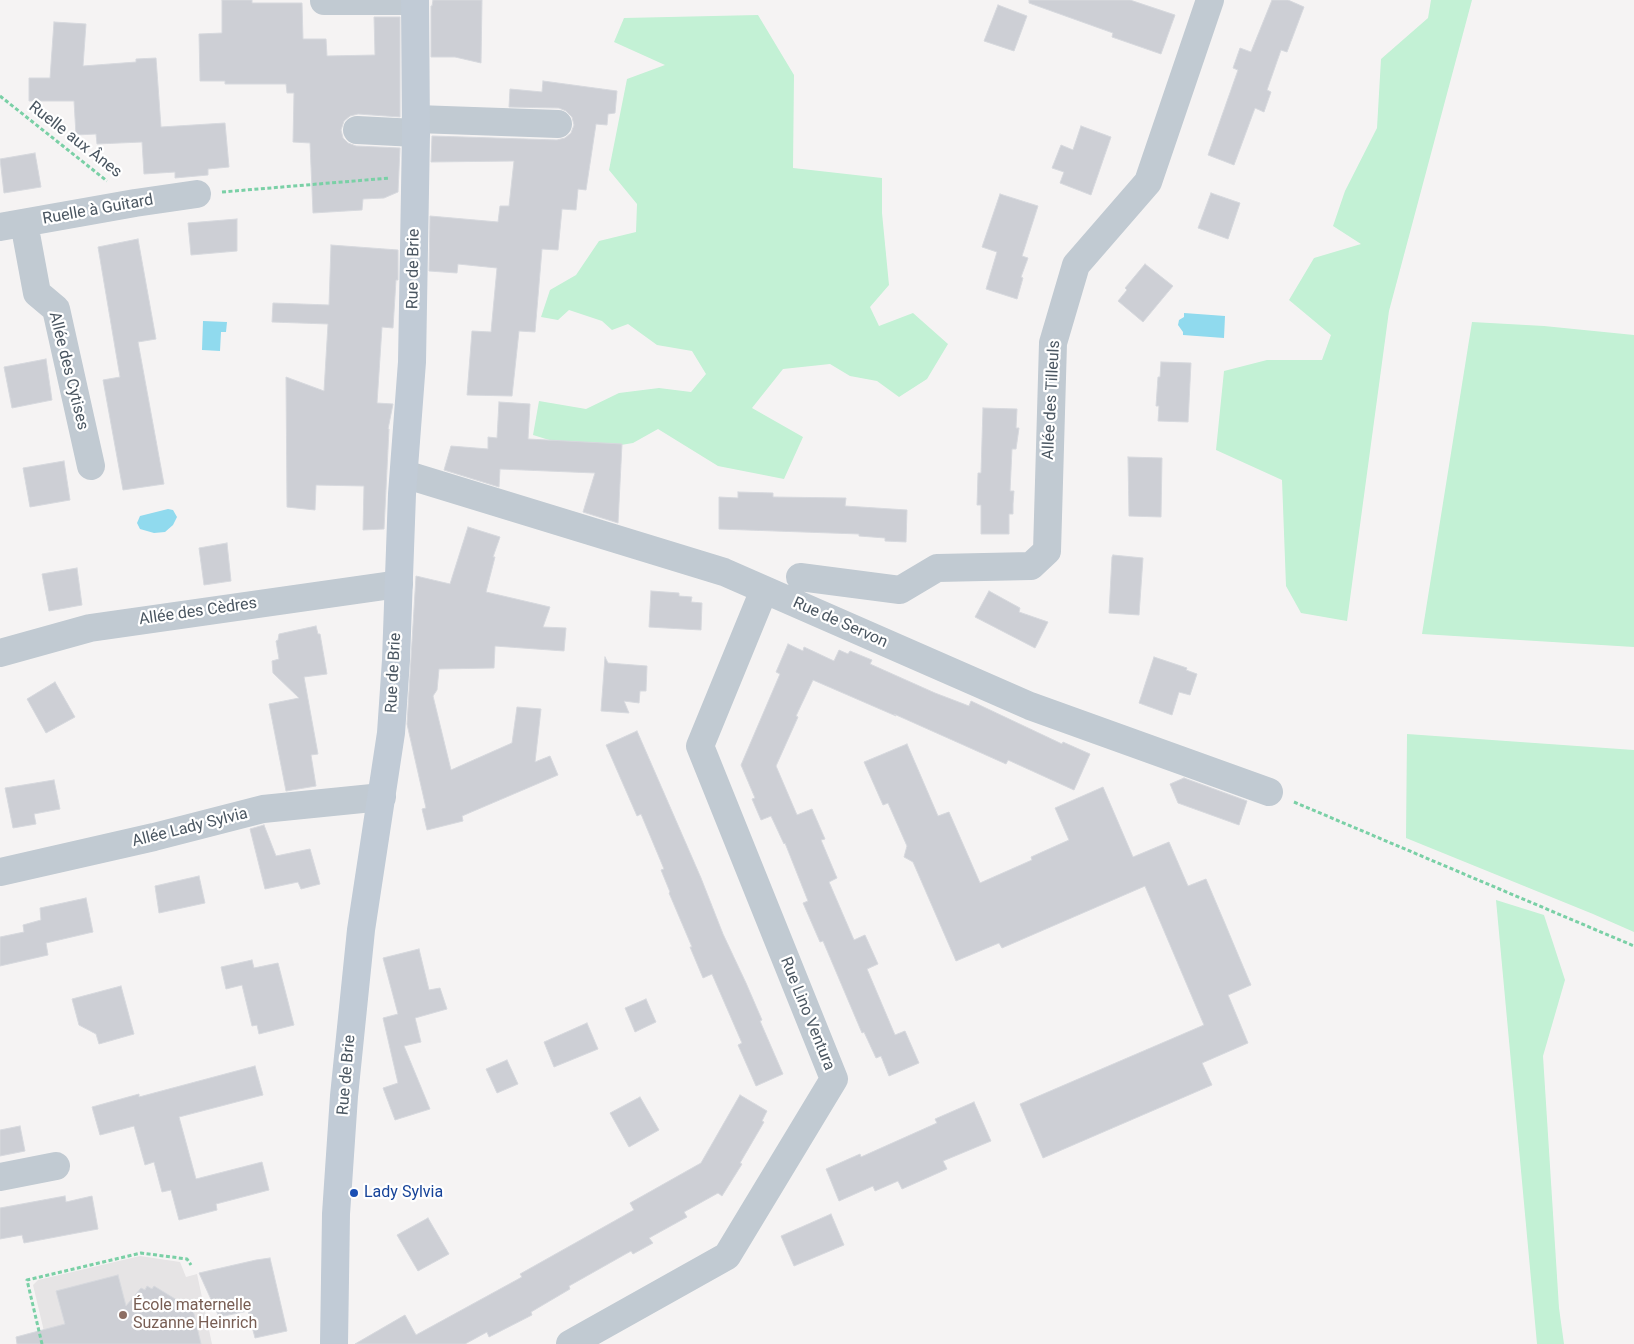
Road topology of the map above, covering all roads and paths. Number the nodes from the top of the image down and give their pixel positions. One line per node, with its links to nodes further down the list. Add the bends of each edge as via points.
1 (1210, 0): 14 (street, Allée des Tilleuls, via 1148,182 1076,265 1052,343 1047,551 1031,566 937,568 900,590)
2 (324, 1): 3 (street)
3 (415, 1): 6 (street, Rue de Brie)
4 (0, 96): 10 (path, Ruelle aux Ânes)
5 (558, 124): 6 (street)
6 (417, 126): 7 (street); 8 (street, Rue de Brie)
7 (357, 130)
8 (416, 176): 9 (path); 13 (street, Rue de Brie, via 412,362)
9 (197, 194): 10 (street, Ruelle à Guitard)
10 (135, 203): 11 (street, Ruelle à Guitard)
11 (12, 225): 12 (street, Allée des Cytises, via 37,292 56,309)
12 (91, 466)
13 (404, 474): 15 (street, Rue de Brie); 16 (street, Rue de Servon, via 724,572)
14 (800, 577)
15 (399, 584): 17 (street, Allée des Cèdres, via 90,628); 19 (street, Rue de Brie, via 391,733)
16 (764, 590): 18 (street, Rue de Servon, via 1030,706); 27 (street, Rue Lino Ventura, via 700,746 834,1079 727,1256)
17 (0, 653)
18 (1269, 792): 21 (path)
19 (382, 797): 20 (street, Allée Lady Sylvia, via 263,809); 26 (street, Rue de Brie, via 361,930 344,1096 336,1222)
20 (0, 872)
21 (1634, 946)
22 (56, 1166): 23 (street)
23 (0, 1177)
24 (190, 1265): 25 (path, via 187,1259 141,1253 27,1280)
25 (42, 1344)
26 (334, 1344)
27 (570, 1344)

